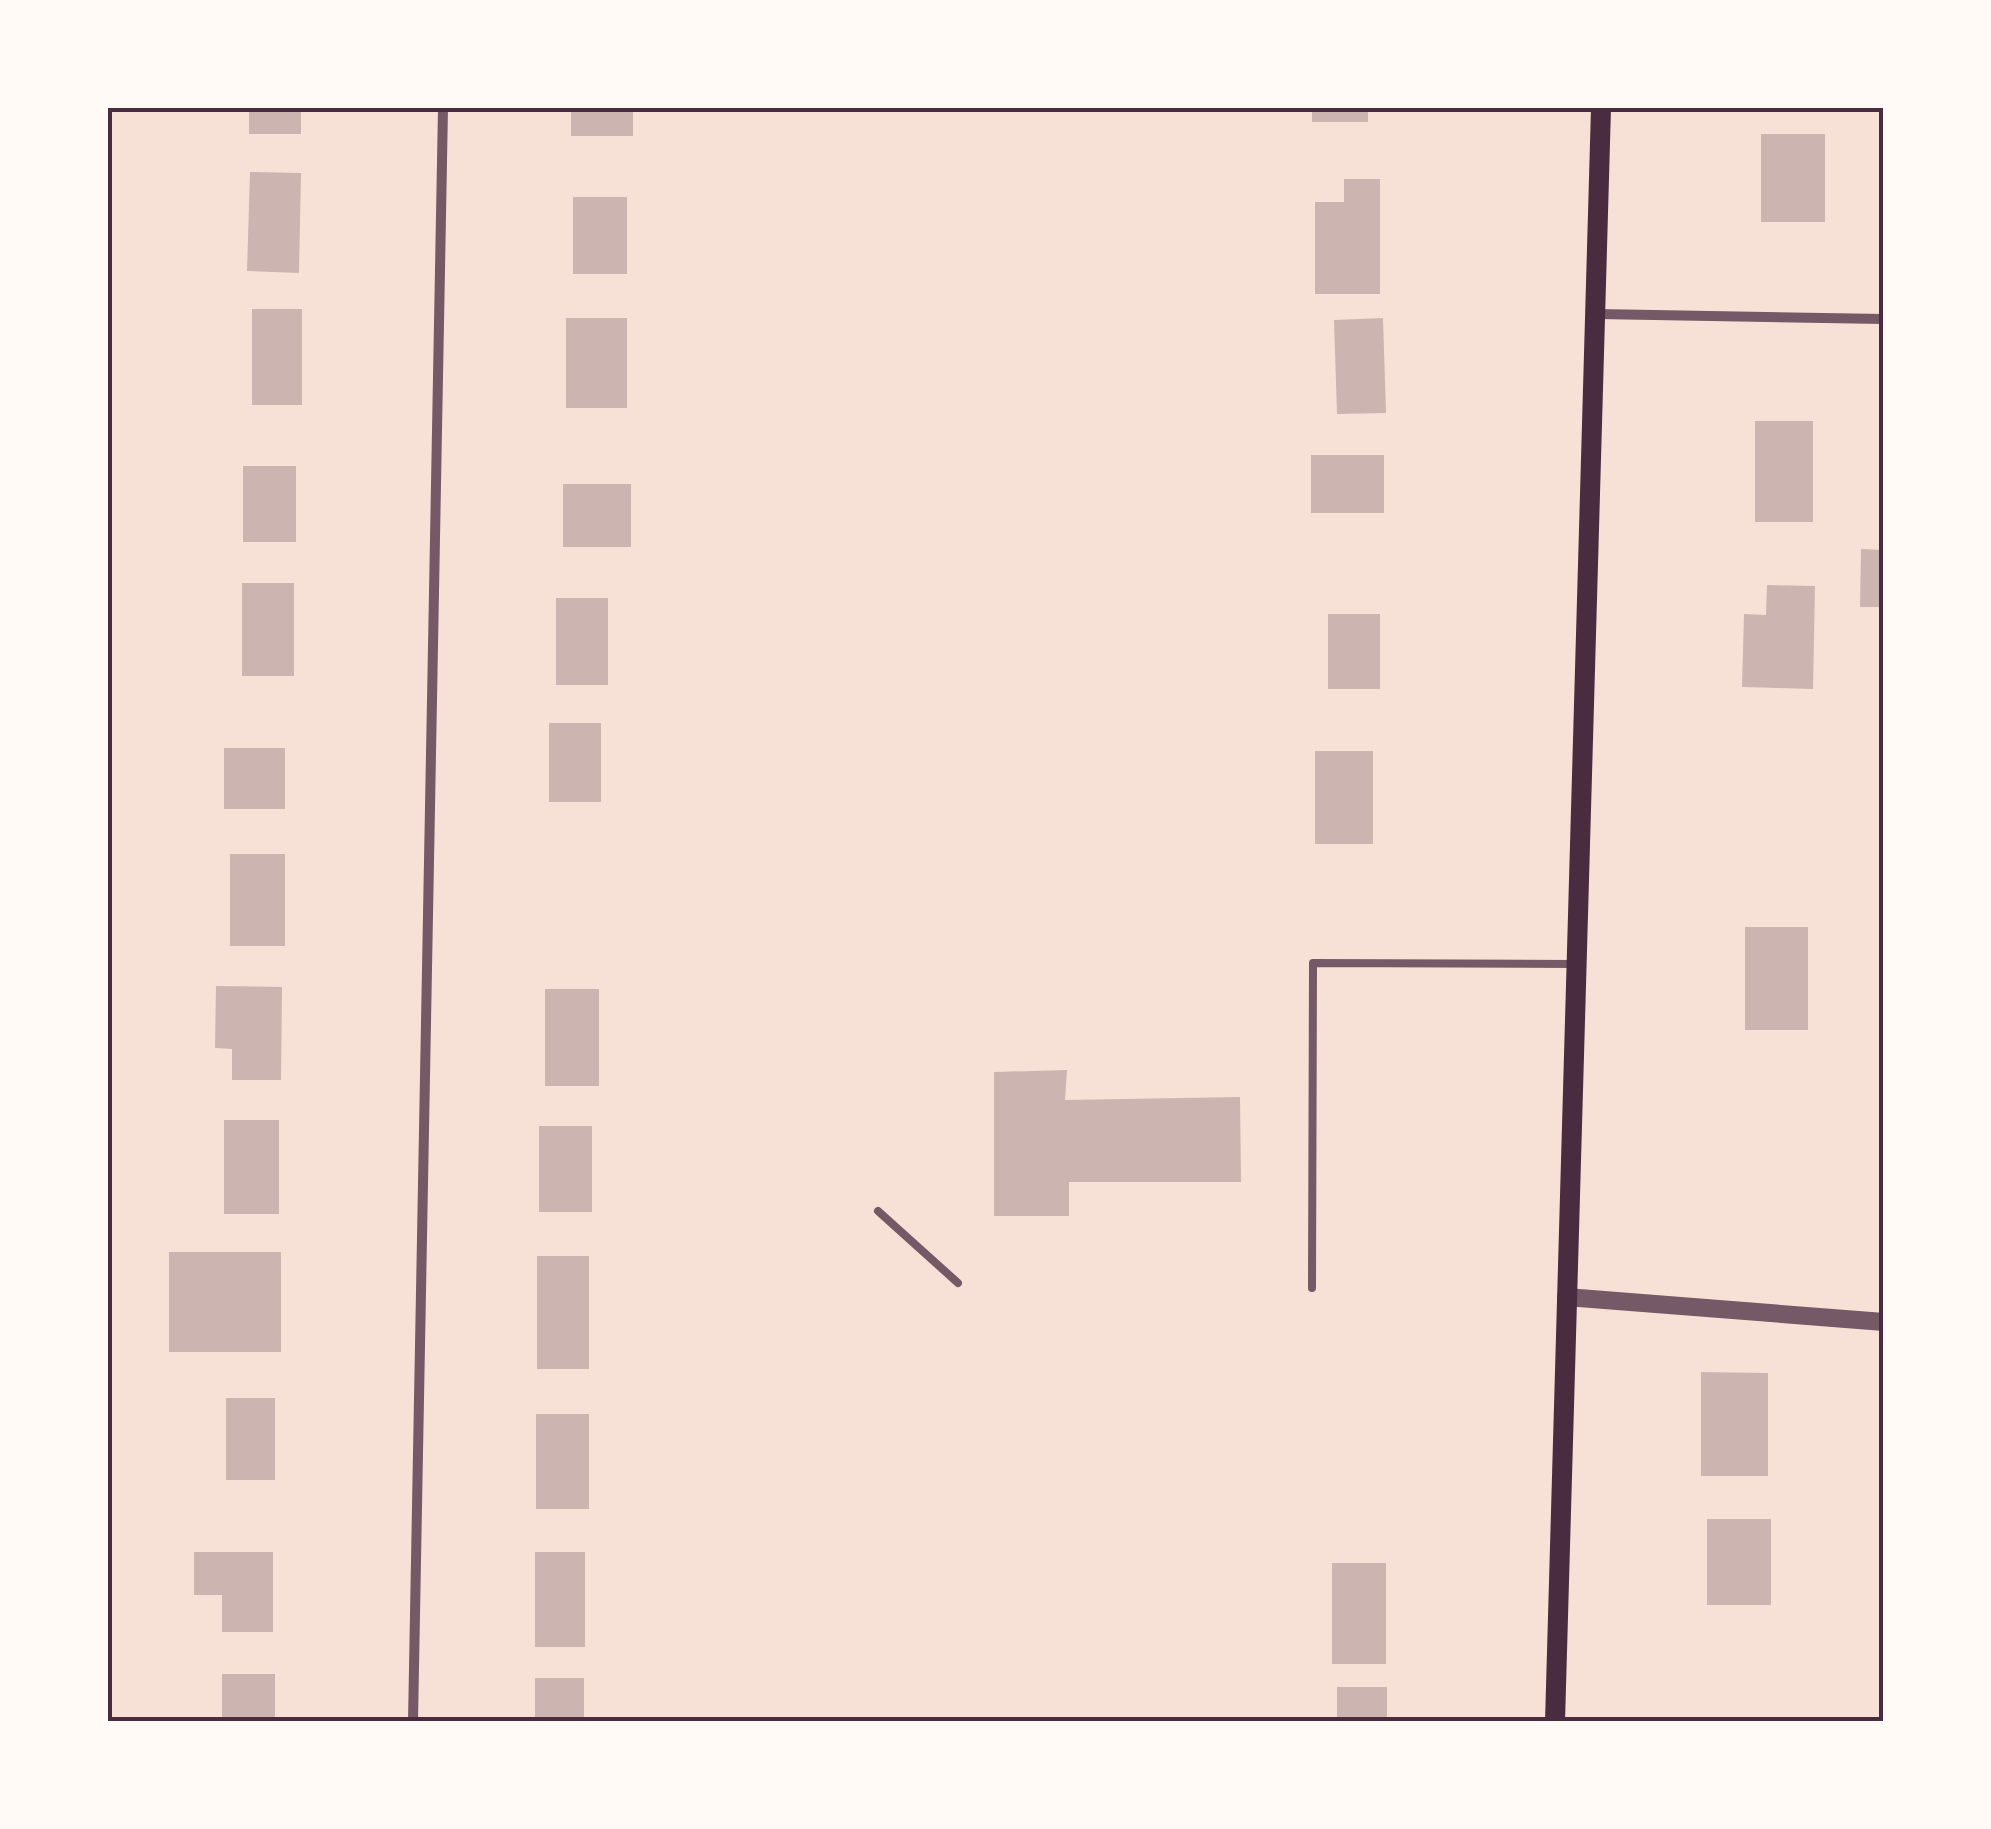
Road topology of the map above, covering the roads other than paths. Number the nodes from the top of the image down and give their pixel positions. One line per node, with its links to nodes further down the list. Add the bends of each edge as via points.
1 (442, 108): 11 (street)
2 (1601, 108): 3 (main road)
3 (1598, 314): 4 (street); 5 (main road)
4 (1884, 319)
5 (1576, 964): 8 (lane, via 1314,963); 9 (main road)
6 (878, 1211): 7 (lane)
7 (958, 1283)
8 (1312, 1288)
9 (1566, 1298): 10 (street); 12 (main road)
10 (1884, 1322)
11 (412, 1722)
12 (1554, 1722)

